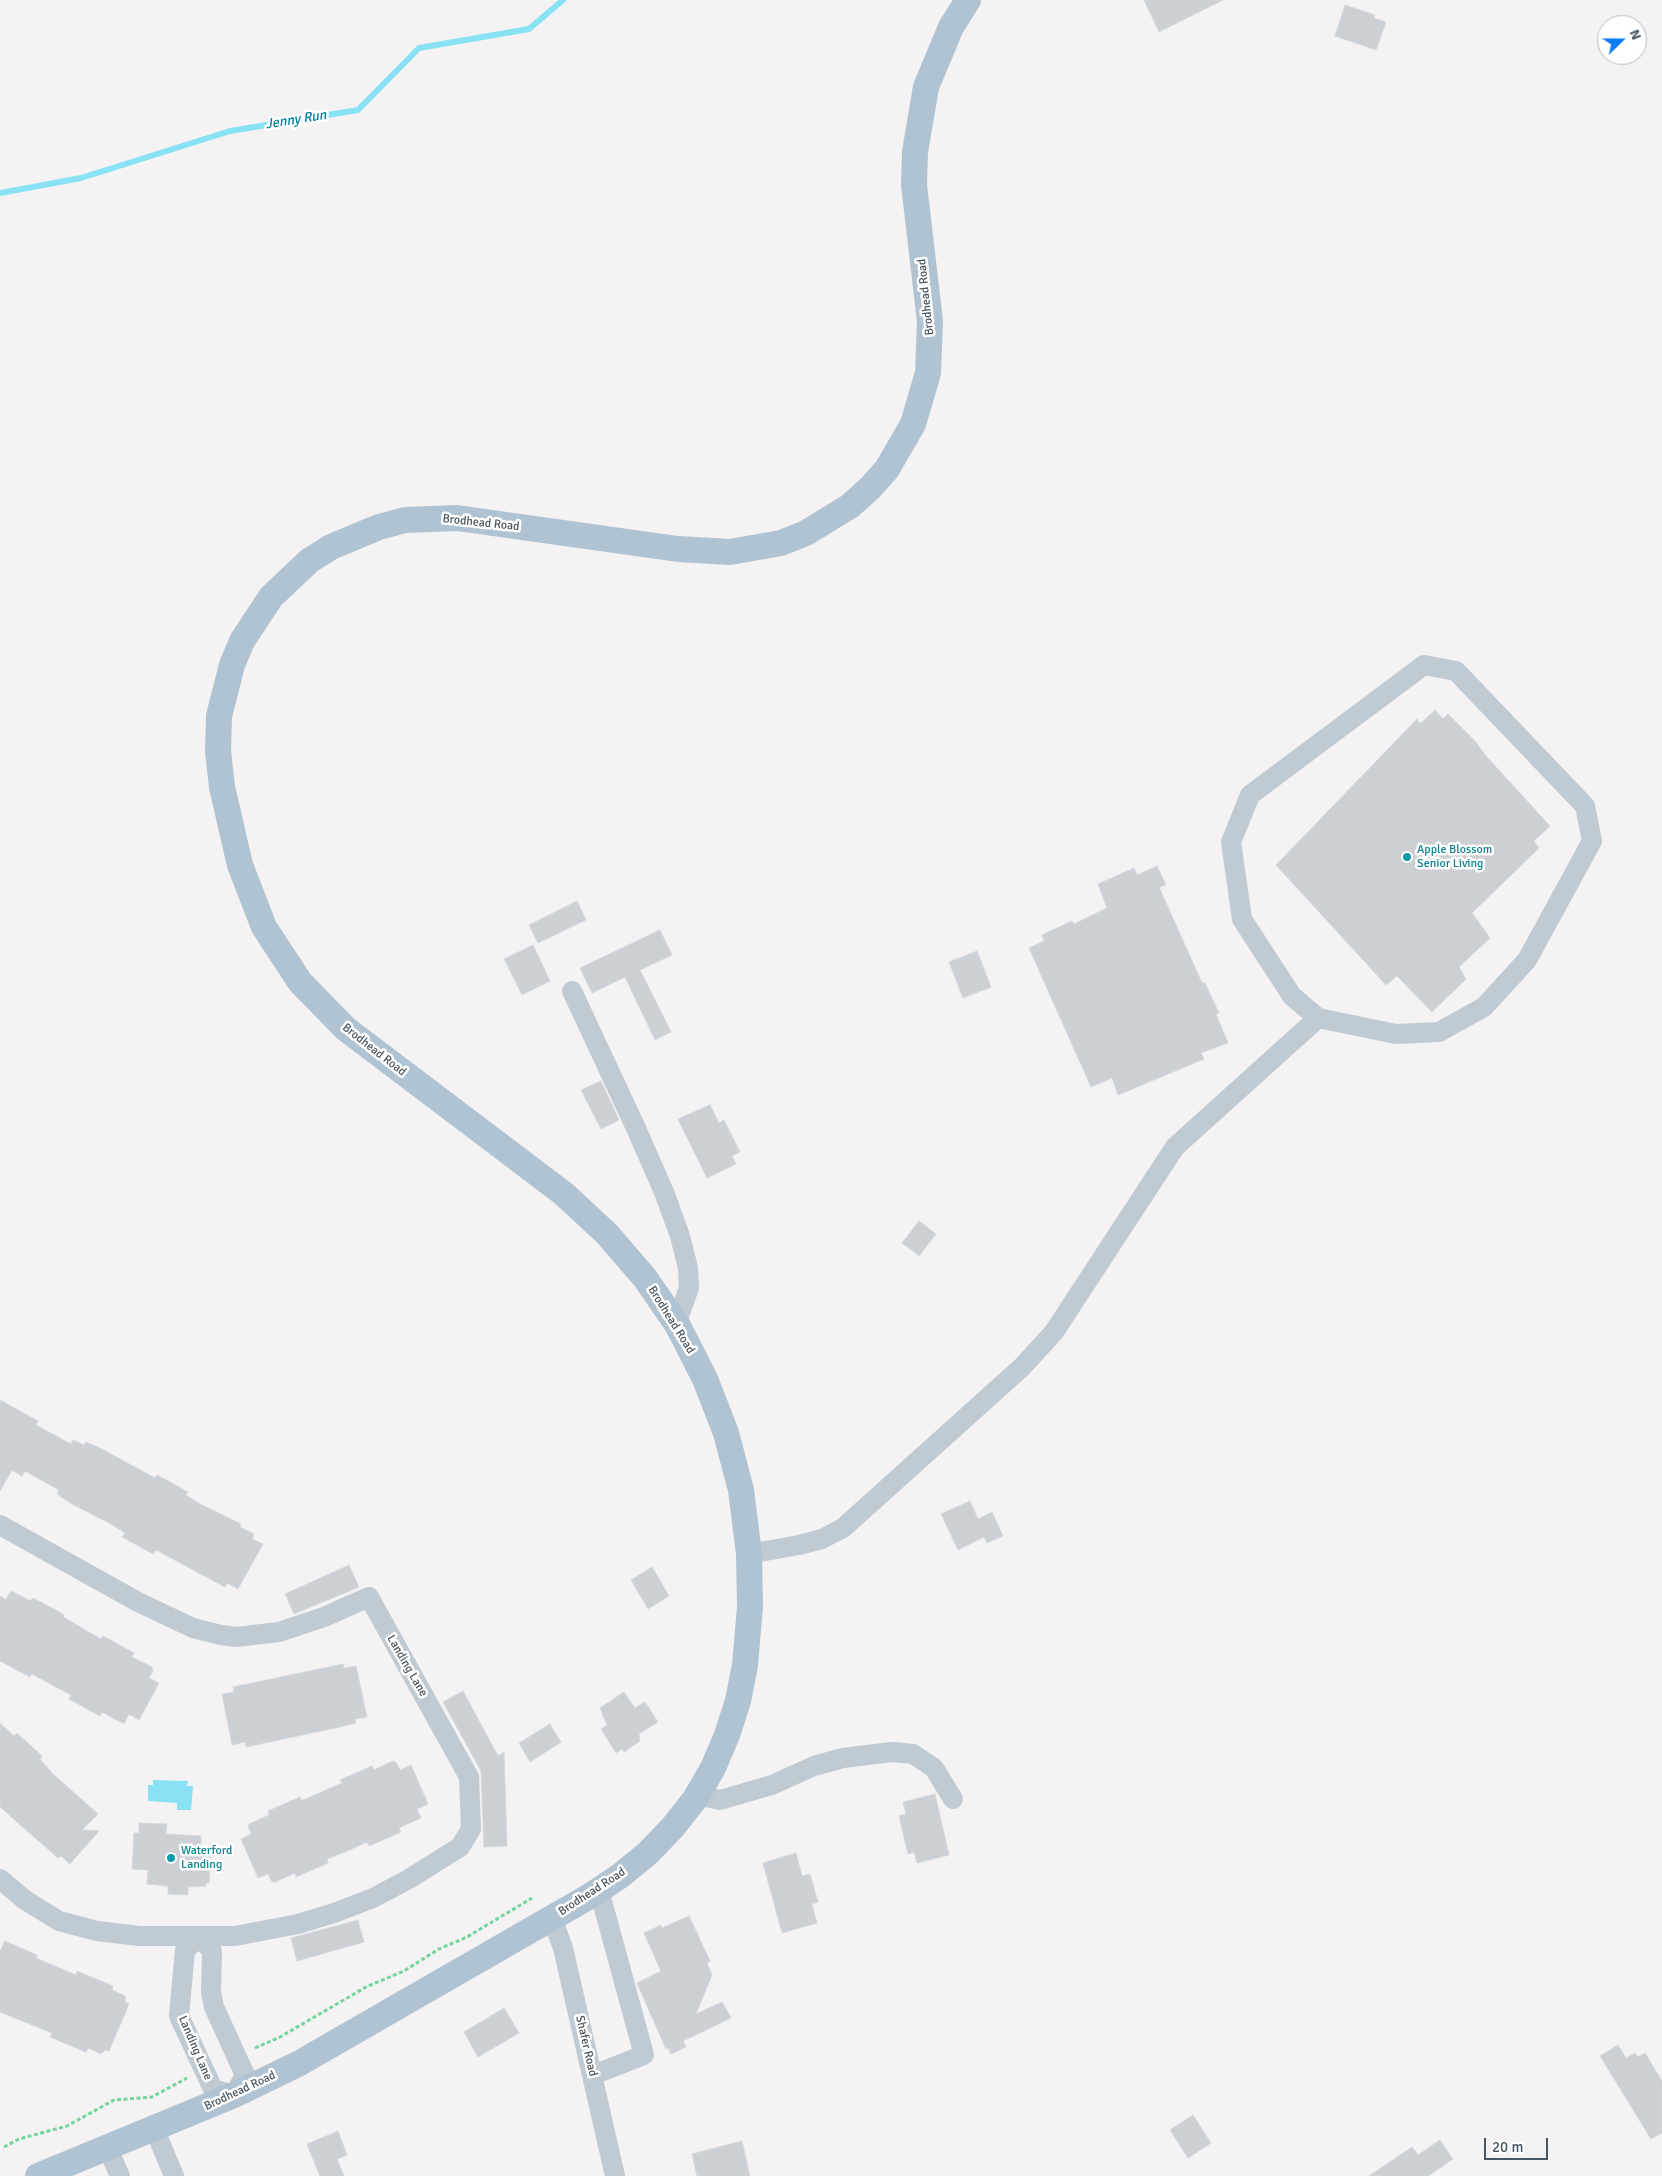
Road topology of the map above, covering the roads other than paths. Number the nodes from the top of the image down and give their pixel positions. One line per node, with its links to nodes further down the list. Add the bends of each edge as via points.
1 (968, 0): 4 (main road, Brodhead Road, via 948,34 926,87 915,152 914,184 930,321 928,373 922,399 901,447 870,488 843,511 806,533 781,543 730,552 678,549 458,518 405,520 380,526 355,535 317,556 289,578 271,597 242,641 224,690 218,751 228,821 250,896 285,962 316,1001 346,1029 586,1214 646,1278)
2 (572, 991): 4 (street, via 635,1126 680,1236 689,1288)
3 (1318, 1018): 3 (street, via 1396,1034 1438,1032 1484,1008 1527,960 1592,841 1585,806 1456,671 1424,665 1250,795 1231,842 1242,919 1292,996); 6 (street, via 1175,1147 1054,1332 1022,1367 843,1528 822,1539)
4 (676, 1324): 6 (main road, Brodhead Road, via 706,1378 726,1433 741,1490)
5 (0, 1525): 12 (street, Landing Lane, via 138,1602 193,1628 221,1635 236,1637 279,1632 324,1617 368,1597 469,1777 471,1829 460,1847 409,1879 373,1898 307,1921 235,1936)
6 (749, 1554): 7 (main road, Brodhead Road, via 750,1607 738,1700 713,1768)
7 (696, 1795): 8 (street, via 720,1800 772,1785 814,1766 843,1758 892,1752 913,1754 934,1768); 10 (main road, Brodhead Road, via 673,1827 648,1853)
8 (953, 1799)
9 (0, 1879): 12 (street, Landing Lane, via 25,1900 59,1921 97,1931 131,1935)
10 (599, 1890): 11 (main road, Brodhead Road); 13 (street, via 644,2055)
11 (552, 1918): 13 (street, Shafer Road, via 564,1948); 14 (main road, Brodhead Road, via 298,2064)
12 (198, 1937): 14 (street, via 212,1951 214,2007 245,2075); 14 (street, Landing Lane, via 185,1950 179,2016 213,2089)
13 (593, 2076): 20 (street, Shafer Road)
14 (234, 2095): 15 (main road, Brodhead Road)
15 (154, 2128): 16 (main road, Brodhead Road); 19 (street)
16 (107, 2147): 17 (main road, Brodhead Road); 18 (street)
17 (38, 2176)
18 (120, 2176)
19 (174, 2176)
20 (615, 2176)

